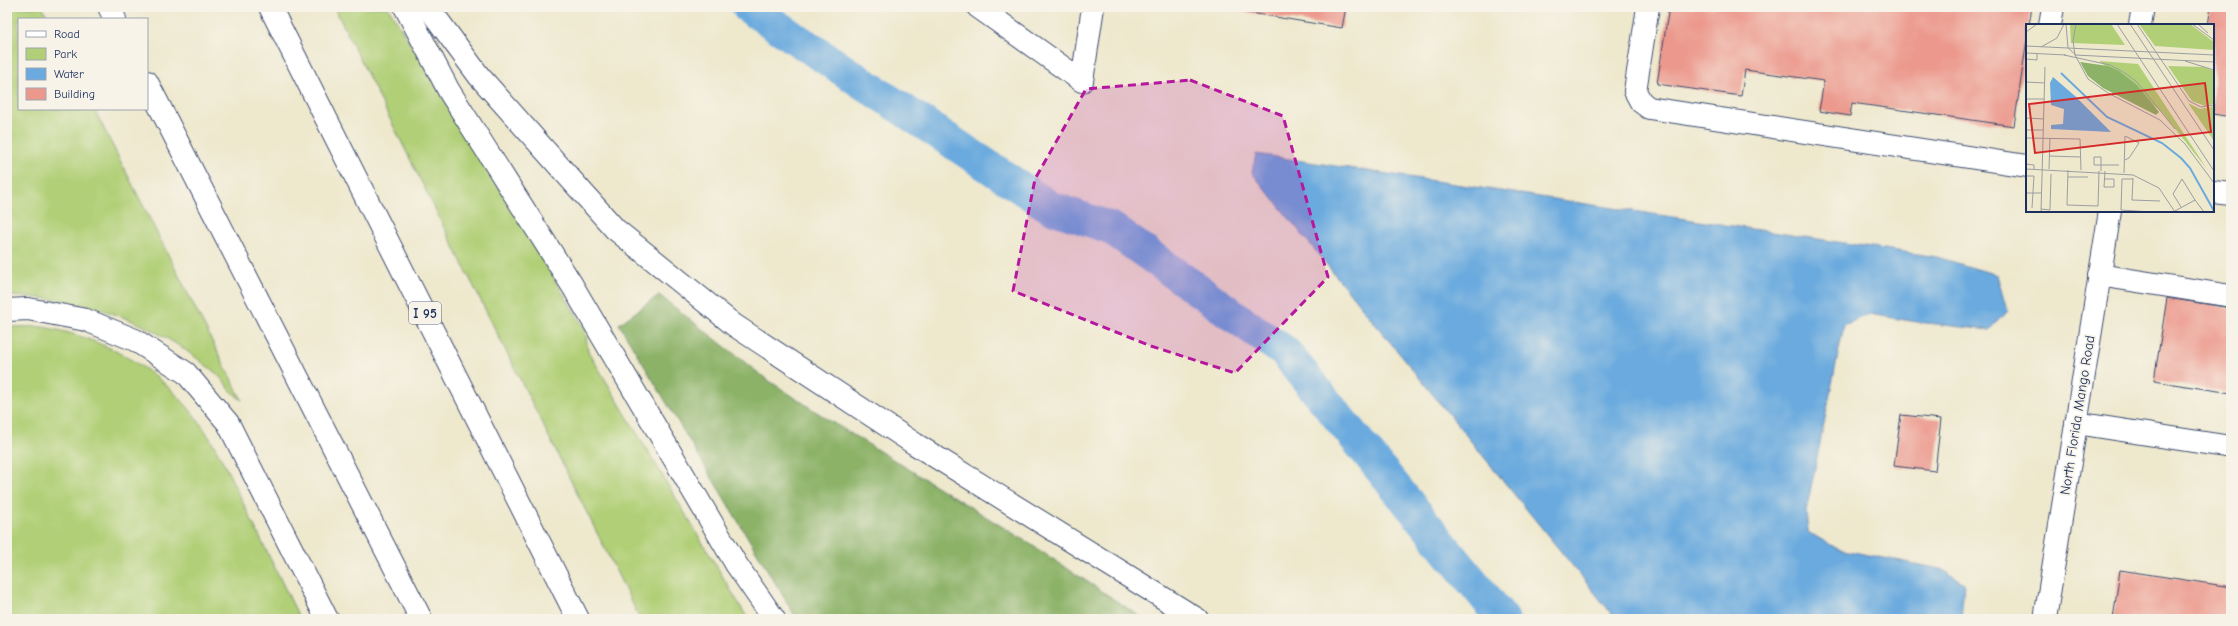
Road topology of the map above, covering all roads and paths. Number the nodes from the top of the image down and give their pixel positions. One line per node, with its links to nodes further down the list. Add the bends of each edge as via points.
1 (109, 7): 10 (main road)
2 (270, 7): 25 (main road, I 95)
3 (405, 7): 26 (main road, via 449,91 572,285 736,564)
4 (428, 7): 27 (main road, via 478,76 615,229 734,325 914,444)
5 (978, 7): 6 (main road, via 1082,81)
6 (1093, 7)
7 (1648, 7): 14 (main road, via 1635,91 1641,102 1649,108)
8 (2053, 7): 11 (main road)
9 (2143, 7): 12 (main road)
10 (114, 18)
11 (2050, 24)
12 (2140, 24)
13 (148, 84): 24 (main road)
14 (2026, 166)
15 (2214, 192): 16 (main road)
16 (2231, 194)
17 (2110, 212): 18 (main road, North Florida Mango Road)
18 (2099, 275): 19 (main road); 21 (main road, North Florida Mango Road)
19 (2231, 296)
20 (7, 310): 23 (main road, via 28,308 86,320 135,340 186,373 228,423)
21 (2076, 423): 22 (main road); 28 (main road, North Florida Mango Road)
22 (2231, 447)
23 (327, 619)
24 (421, 619)
25 (578, 619)
26 (774, 619)
27 (1198, 619)
28 (2045, 619)

